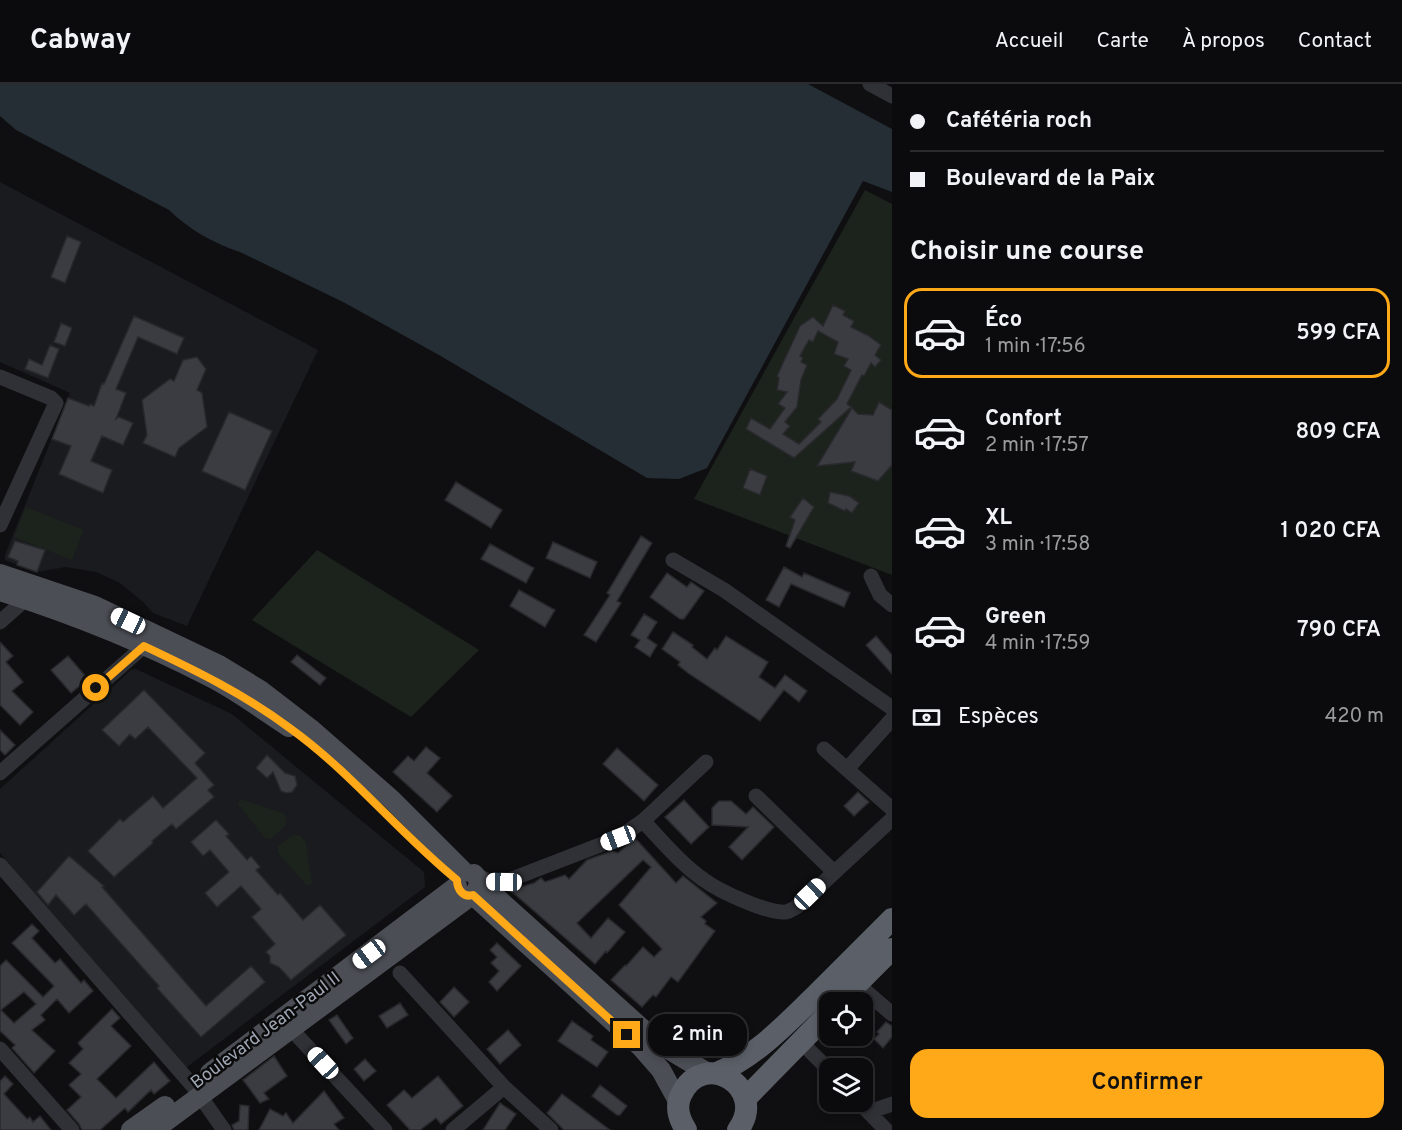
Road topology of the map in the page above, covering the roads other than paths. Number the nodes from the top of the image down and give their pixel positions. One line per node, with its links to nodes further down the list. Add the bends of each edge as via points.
1 (870, 84): 2 (street)
2 (888, 91)
3 (0, 377): 4 (street, via 57,403)
4 (0, 525)
5 (673, 560): 13 (street, via 724,590)
6 (0, 574): 9 (main road)
7 (871, 576): 10 (street, via 880,595)
8 (0, 591): 9 (main road)
9 (28, 592): 11 (street); 12 (main road); 25 (main road, via 105,611 219,665 260,690 383,793)
10 (892, 604)
11 (0, 622)
12 (144, 646): 18 (street); 25 (main road, via 214,679 291,729)
13 (892, 708)
14 (892, 719): 17 (street)
15 (824, 748): 17 (street)
16 (706, 762): 22 (street)
17 (847, 769): 20 (street)
18 (0, 773)
19 (756, 796): 24 (street)
20 (892, 809)
21 (892, 819): 24 (street)
22 (643, 821): 24 (street, via 703,880 721,891 779,912 789,912 798,906); 25 (street, via 618,838 510,880)
23 (0, 865): 39 (street)
24 (834, 872)
25 (468, 884): 33 (main road, Boulevard Jean-Paul II); 37 (main road, via 658,1043); 39 (main road, Boulevard Jean-Paul II); 43 (main road, via 640,1046 661,1070)
26 (892, 919): 37 (highway, via 785,1025 732,1067)
27 (892, 949): 29 (highway)
28 (400, 973): 38 (street)
29 (856, 983): 30 (highway); 31 (street)
30 (848, 992)
31 (892, 1014)
32 (819, 1023): 34 (highway)
33 (292, 1030): 39 (main road, Boulevard Jean-Paul II); 49 (street)
34 (800, 1041): 36 (street); 44 (highway)
35 (0, 1049): 45 (street)
36 (819, 1060)
37 (713, 1073): 43 (highway, via 690,1082); 44 (highway, via 740,1087)
38 (504, 1087): 50 (street); 51 (street)
39 (197, 1092): 46 (main road, Boulevard Jean-Paul II); 47 (main road, Boulevard Jean-Paul II); 48 (street)
40 (892, 1104): 41 (street)
41 (873, 1105)
42 (869, 1112): 53 (street)
43 (681, 1114): 52 (highway)
44 (746, 1118)
45 (72, 1130)
46 (131, 1130)
47 (154, 1130)
48 (224, 1130)
49 (386, 1130)
50 (453, 1130)
51 (551, 1130)
52 (666, 1130)
53 (886, 1130)

